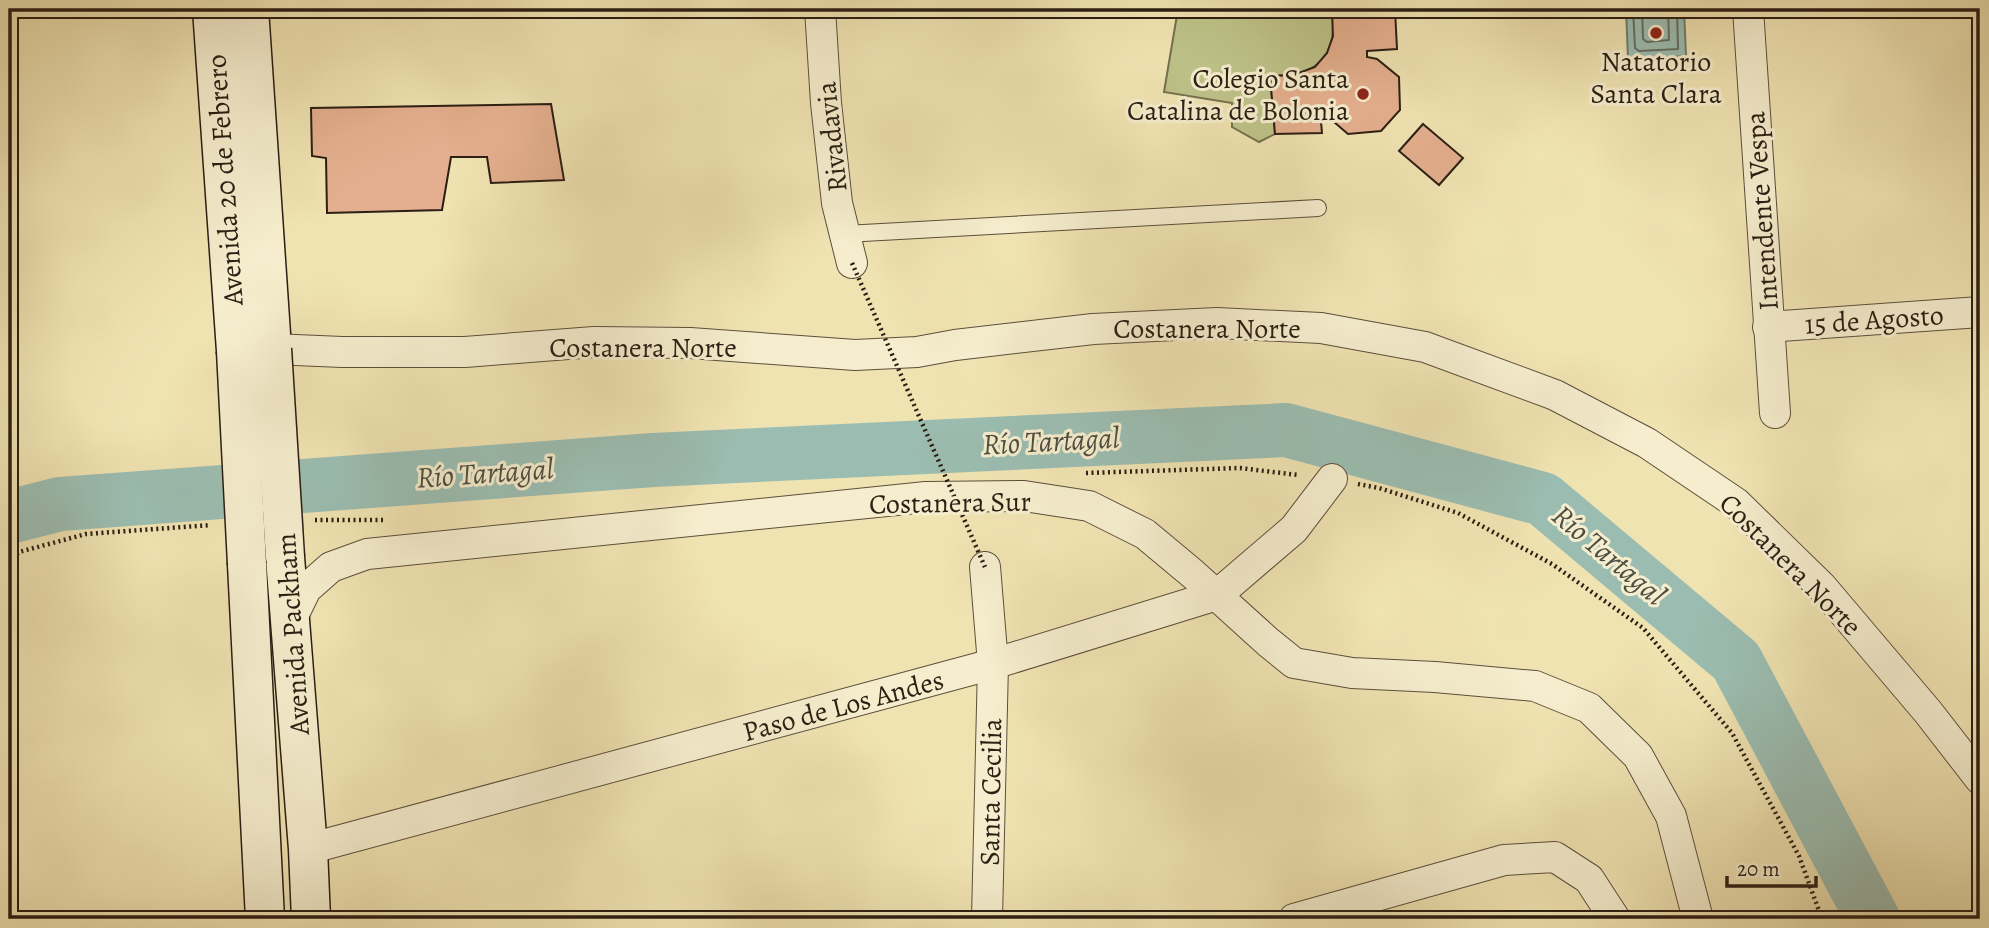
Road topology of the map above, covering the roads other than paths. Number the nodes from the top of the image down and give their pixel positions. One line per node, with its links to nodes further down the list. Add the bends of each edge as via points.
1 (212, 9): 10 (main road, Avenida 20 de Febrero)
2 (249, 9): 10 (main road, Avenida 20 de Febrero)
3 (820, 9): 6 (street, Rivadavia, via 837,203)
4 (1748, 9): 9 (street, Intendente Vespa)
5 (1318, 208): 6 (lane)
6 (845, 234): 7 (street, Rivadavia)
7 (852, 263)
8 (1980, 312): 9 (street, 15 de Agosto)
9 (1768, 327): 11 (street, Intendente Vespa)
10 (254, 350): 15 (main road, Avenida Packham, bridge); 17 (street, Costanera Norte, via 465,352 594,342 855,355 916,352 1093,329 1217,323 1321,328 1425,348 1555,395 1647,443 1736,503 1822,587); 19 (main road, Avenida Packham, bridge, via 247,564)
11 (1774, 413)
12 (1332, 479): 14 (street, Paso de Los Andes, via 1294,528)
13 (985, 567): 16 (street, Santa Cecilia)
14 (1217, 596): 15 (street, Costanera Sur, via 1145,534 1089,506 1024,496 926,497 367,554 331,567 306,589); 16 (street, Paso de Los Andes); 24 (street, Costanera Sur, via 1294,663 1352,673 1535,686 1589,708 1638,756 1671,816)
15 (291, 620): 18 (main road, Avenida Packham)
16 (993, 664): 18 (street, Paso de Los Andes); 21 (street, Santa Cecilia)
17 (1980, 779)
18 (308, 849): 20 (main road, Avenida Packham)
19 (265, 919)
20 (311, 919)
21 (987, 919)
22 (1294, 919): 23 (street, via 1504,860 1555,857 1589,879)
23 (1615, 919)
24 (1698, 919)

